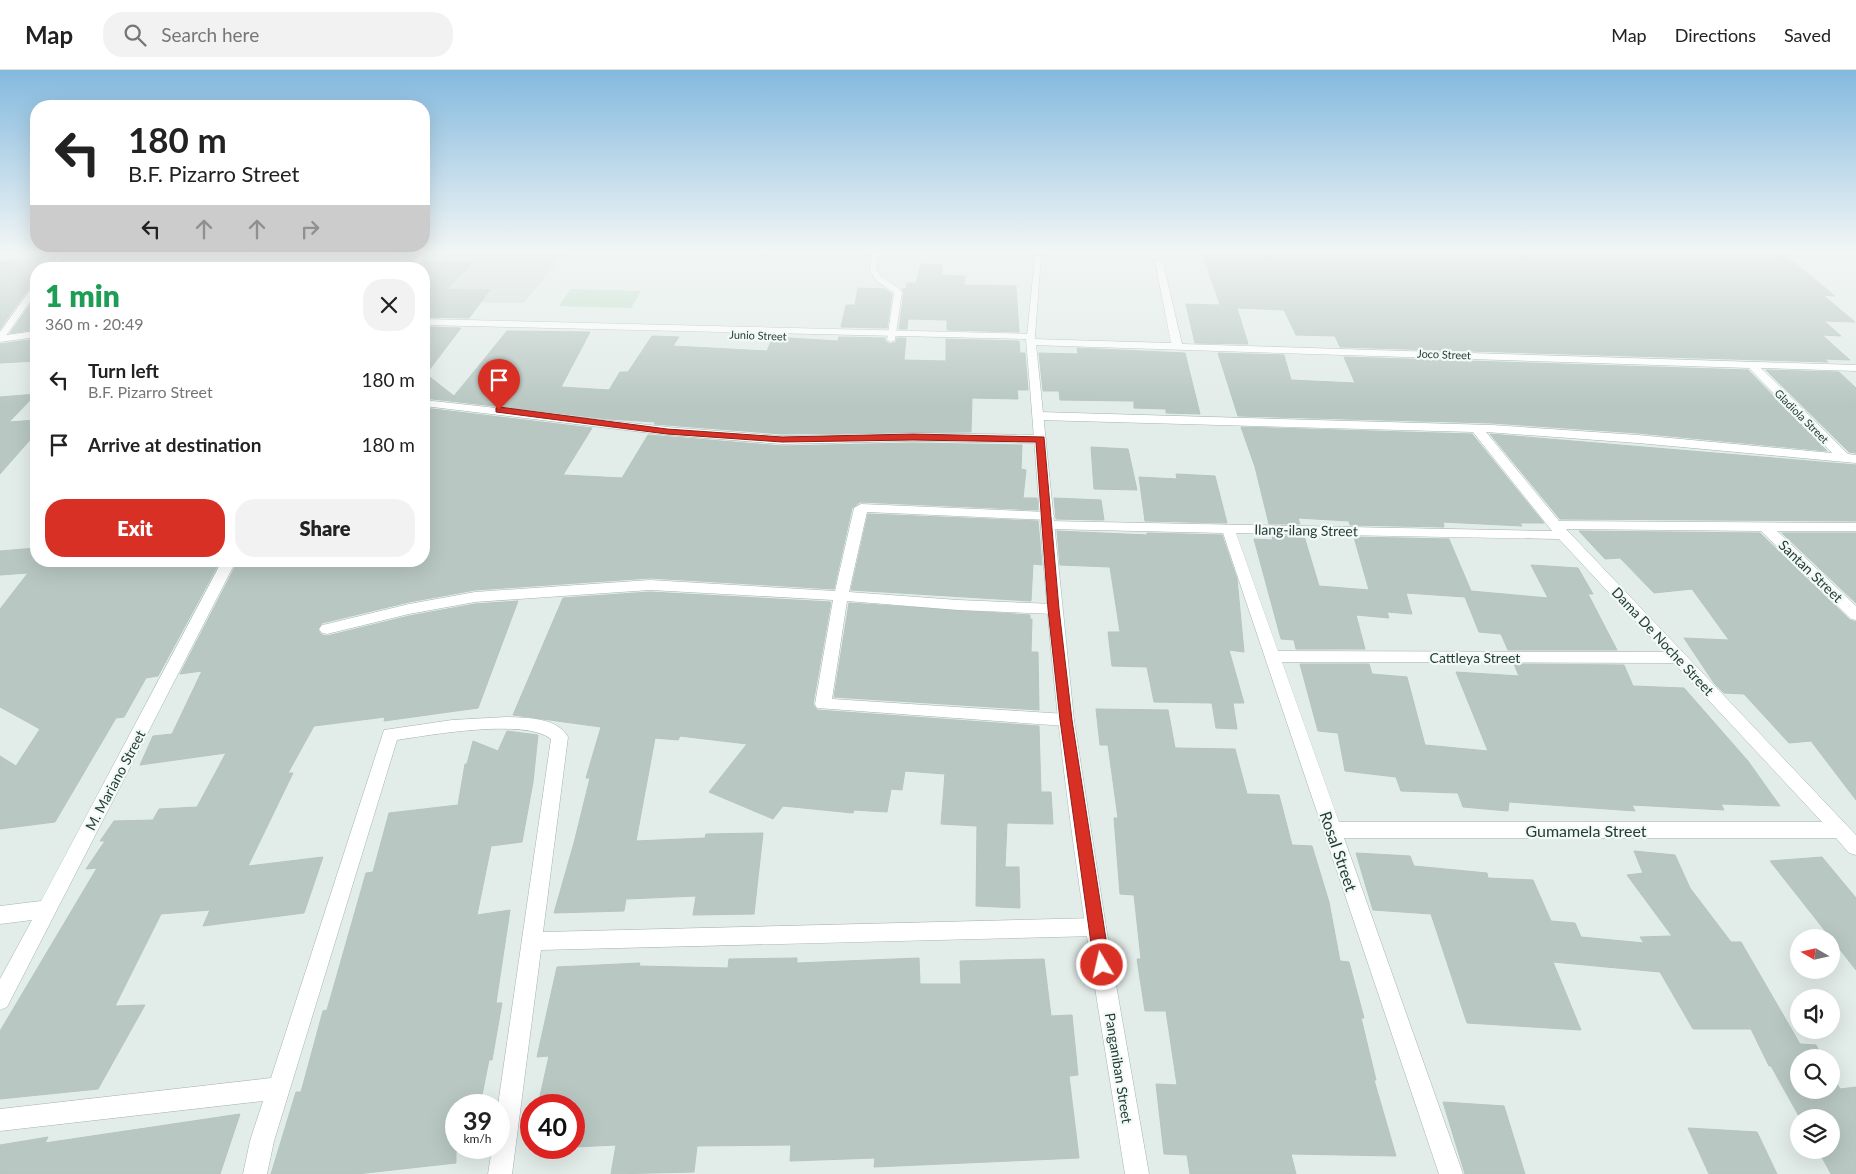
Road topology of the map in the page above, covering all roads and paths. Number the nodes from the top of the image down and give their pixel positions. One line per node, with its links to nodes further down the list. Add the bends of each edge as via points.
1 (26, 302): 8 (lane)
2 (897, 302): 7 (lane)
3 (1034, 302): 9 (lane)
4 (1167, 302): 12 (street)
5 (430, 324): 7 (street, Junio Street)
6 (30, 335): 8 (street)
7 (891, 337): 9 (street, Junio Street)
8 (0, 338)
9 (1031, 339): 12 (street, Joco Street); 16 (street, Panganiban Street)
10 (30, 340): 11 (street)
11 (0, 343)
12 (1177, 346): 13 (street, Joco Street)
13 (1750, 363): 14 (street, Joco Street); 19 (street, Gladiola Street)
14 (1856, 368)
15 (430, 404): 18 (street, via 667,431 775,439)
16 (1039, 416): 17 (street); 18 (street, Panganiban Street)
17 (1477, 429): 19 (street, via 1648,440); 26 (street, Dama De Noche Street)
18 (1041, 439): 22 (street, Panganiban Street)
19 (1843, 458): 20 (street); 21 (street, Gladiola Street)
20 (1856, 459)
21 (1856, 468)
22 (1048, 520): 25 (street, Ilang-ilang Street); 28 (street, Ilang-ilang Street, via 861,508); 29 (street, Panganiban Street)
23 (1765, 527): 24 (street, Ilang-ilang Street); 26 (street, Ilang-ilang Street); 30 (street, Santan Street)
24 (1856, 527)
25 (1228, 528): 26 (street, Ilang-ilang Street); 32 (street, Rosal Street)
26 (1559, 530): 33 (street, Dama De Noche Street)
27 (226, 567): 38 (street, M. Mariano Street)
28 (841, 596): 29 (street, via 958,606); 31 (street, via 650,585 475,597); 34 (street, via 823,704)
29 (1054, 609): 34 (street, Panganiban Street)
30 (1856, 615)
31 (327, 629)
32 (1272, 656): 33 (street, Cattleya Street); 35 (street, Rosal Street)
33 (1678, 658): 36 (street, Dama De Noche Street)
34 (1066, 720): 40 (street, Panganiban Street)
35 (1332, 830): 36 (street, Gumamela Street); 48 (street, Rosal Street)
36 (1840, 830): 37 (street, Dama De Noche Street)
37 (1856, 847)
38 (47, 909): 39 (street); 42 (street, M. Mariano Street)
39 (0, 915)
40 (1096, 927): 41 (street); 47 (street, Panganiban Street)
41 (533, 942): 43 (street, via 560,748 558,733 534,725 496,723 390,735); 46 (street)
42 (0, 1000)
43 (279, 1088): 44 (street); 45 (street)
44 (0, 1120)
45 (255, 1174)
46 (500, 1174)
47 (1136, 1174)
48 (1451, 1174)

